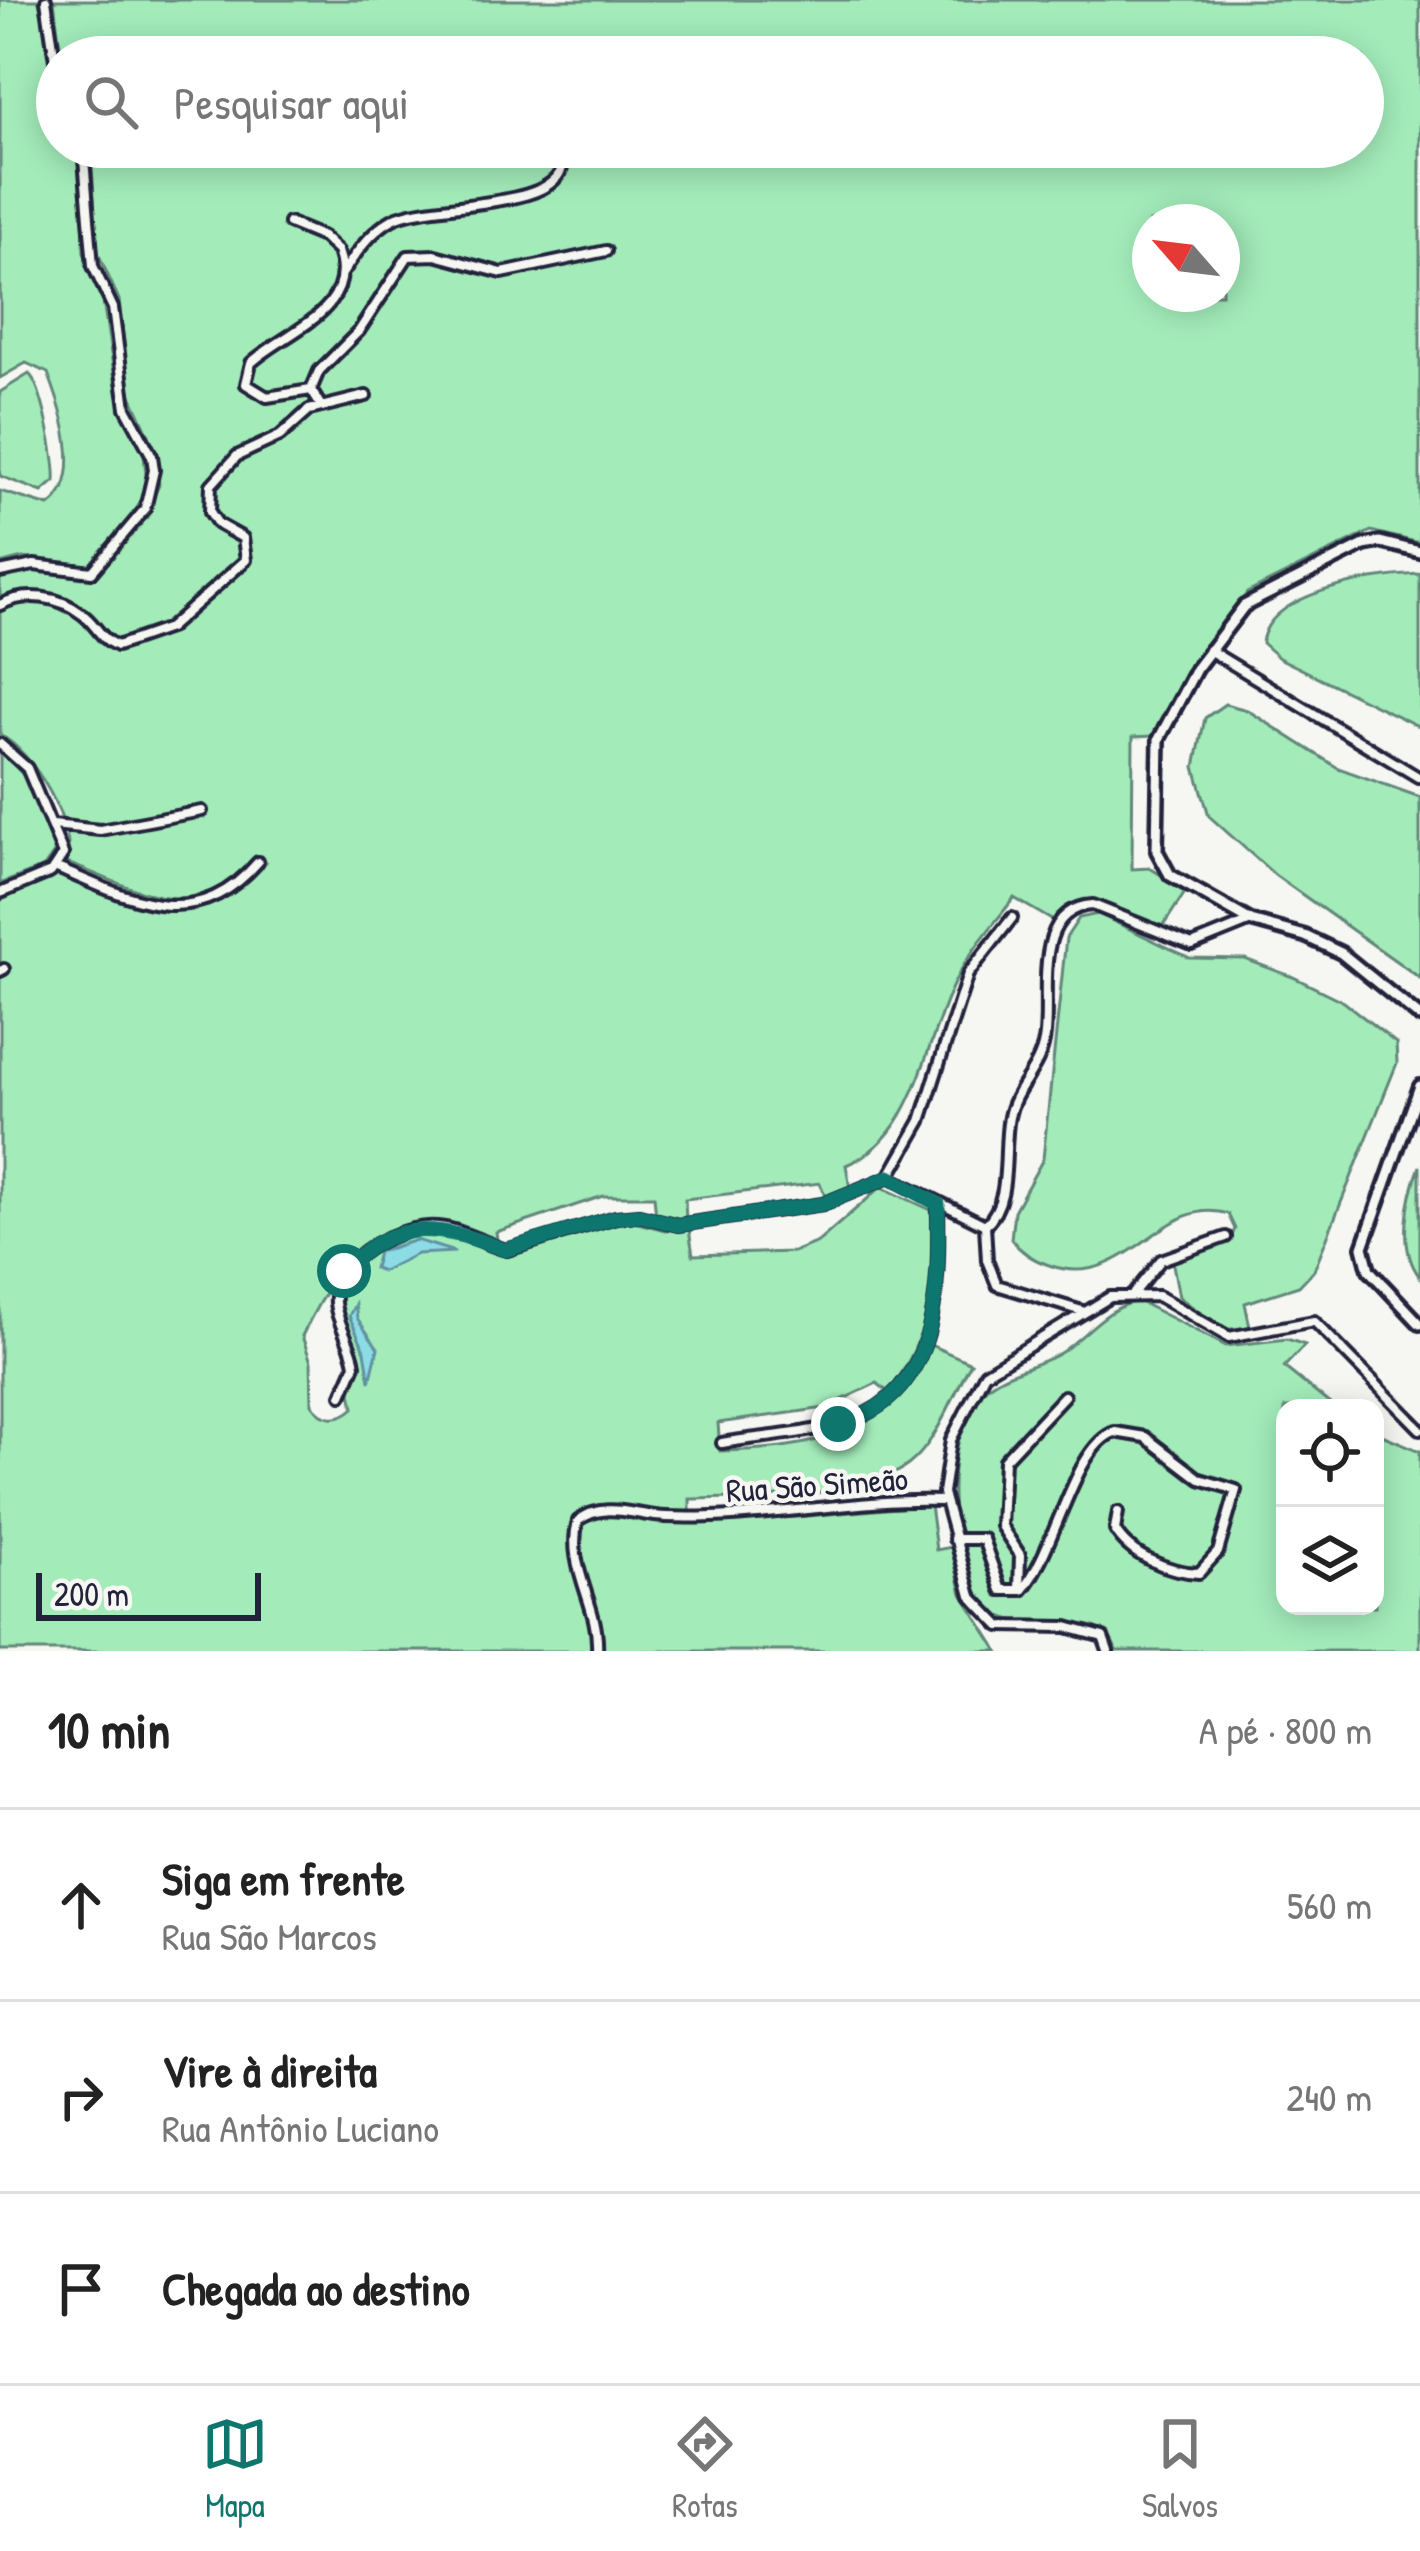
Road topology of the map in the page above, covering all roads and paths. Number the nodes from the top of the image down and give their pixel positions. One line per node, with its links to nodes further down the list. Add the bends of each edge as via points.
1 (46, 0): 2 (street)
2 (51, 36)
3 (87, 168): 12 (street, via 89,251 113,308 126,409 152,455 151,496 92,572 34,565)
4 (560, 168): 7 (street, via 560,178 500,201 399,216 370,237)
5 (289, 223): 7 (street, via 328,241)
6 (606, 251): 8 (street, via 502,273 408,256)
7 (342, 275): 8 (street, via 320,315 257,357 246,374 248,388 267,397)
8 (311, 390): 10 (street)
9 (366, 396): 10 (street)
10 (321, 406): 13 (street, via 216,477 211,512 243,538 248,554 239,571 169,628 118,646 56,602 24,595)
11 (1420, 552): 14 (street, via 1380,542 1351,550 1244,606)
12 (0, 572)
13 (0, 604)
14 (1209, 650): 16 (street); 23 (street, via 1159,739 1157,851 1167,872)
15 (0, 744): 18 (street, via 27,768)
16 (1418, 777)
17 (202, 811): 18 (street, via 100,830)
18 (53, 825): 20 (street, via 62,854)
19 (258, 862): 20 (street, via 235,887 177,909)
20 (57, 868): 21 (street)
21 (0, 893)
22 (1012, 918): 26 (street, via 968,974 921,1121)
23 (1251, 921): 24 (street, via 1332,948); 28 (street, via 1192,945 1093,905 1063,920 1044,968 1044,1044 1011,1107 998,1207)
24 (1420, 1017)
25 (1420, 1086): 34 (street, via 1363,1250 1371,1272)
26 (889, 1177): 27 (street); 35 (street, via 823,1204 678,1225 616,1217 505,1250 430,1227 392,1238 353,1260 336,1289 355,1365)
27 (938, 1204): 28 (street); 38 (street, via 935,1321 890,1396 848,1421)
28 (985, 1225): 33 (street, via 997,1285)
29 (1226, 1237): 30 (street)
30 (1151, 1268): 31 (street); 32 (street, via 1144,1285)
31 (1133, 1294): 32 (street); 33 (street)
32 (1154, 1295): 37 (street, via 1229,1337 1314,1321)
33 (1082, 1311): 39 (street, via 978,1380 951,1440)
34 (1420, 1324)
35 (342, 1395)
36 (1064, 1396): 42 (street, via 1003,1462 1000,1521 1021,1555)
37 (1420, 1429)
38 (722, 1443)
39 (943, 1501): 41 (street); 44 (street, Rua São Simeão, via 662,1517 603,1509 578,1521 574,1550 597,1621)
40 (1118, 1512): 42 (street, via 1116,1532 1125,1545 1167,1569 1199,1573 1218,1552 1236,1490 1200,1479 1145,1437 1104,1436 1041,1565)
41 (955, 1539): 42 (street, via 983,1540 1001,1590); 43 (street, via 976,1605 1000,1626 1081,1629 1101,1636)
42 (1018, 1592)
43 (1109, 1650)
44 (597, 1651)

